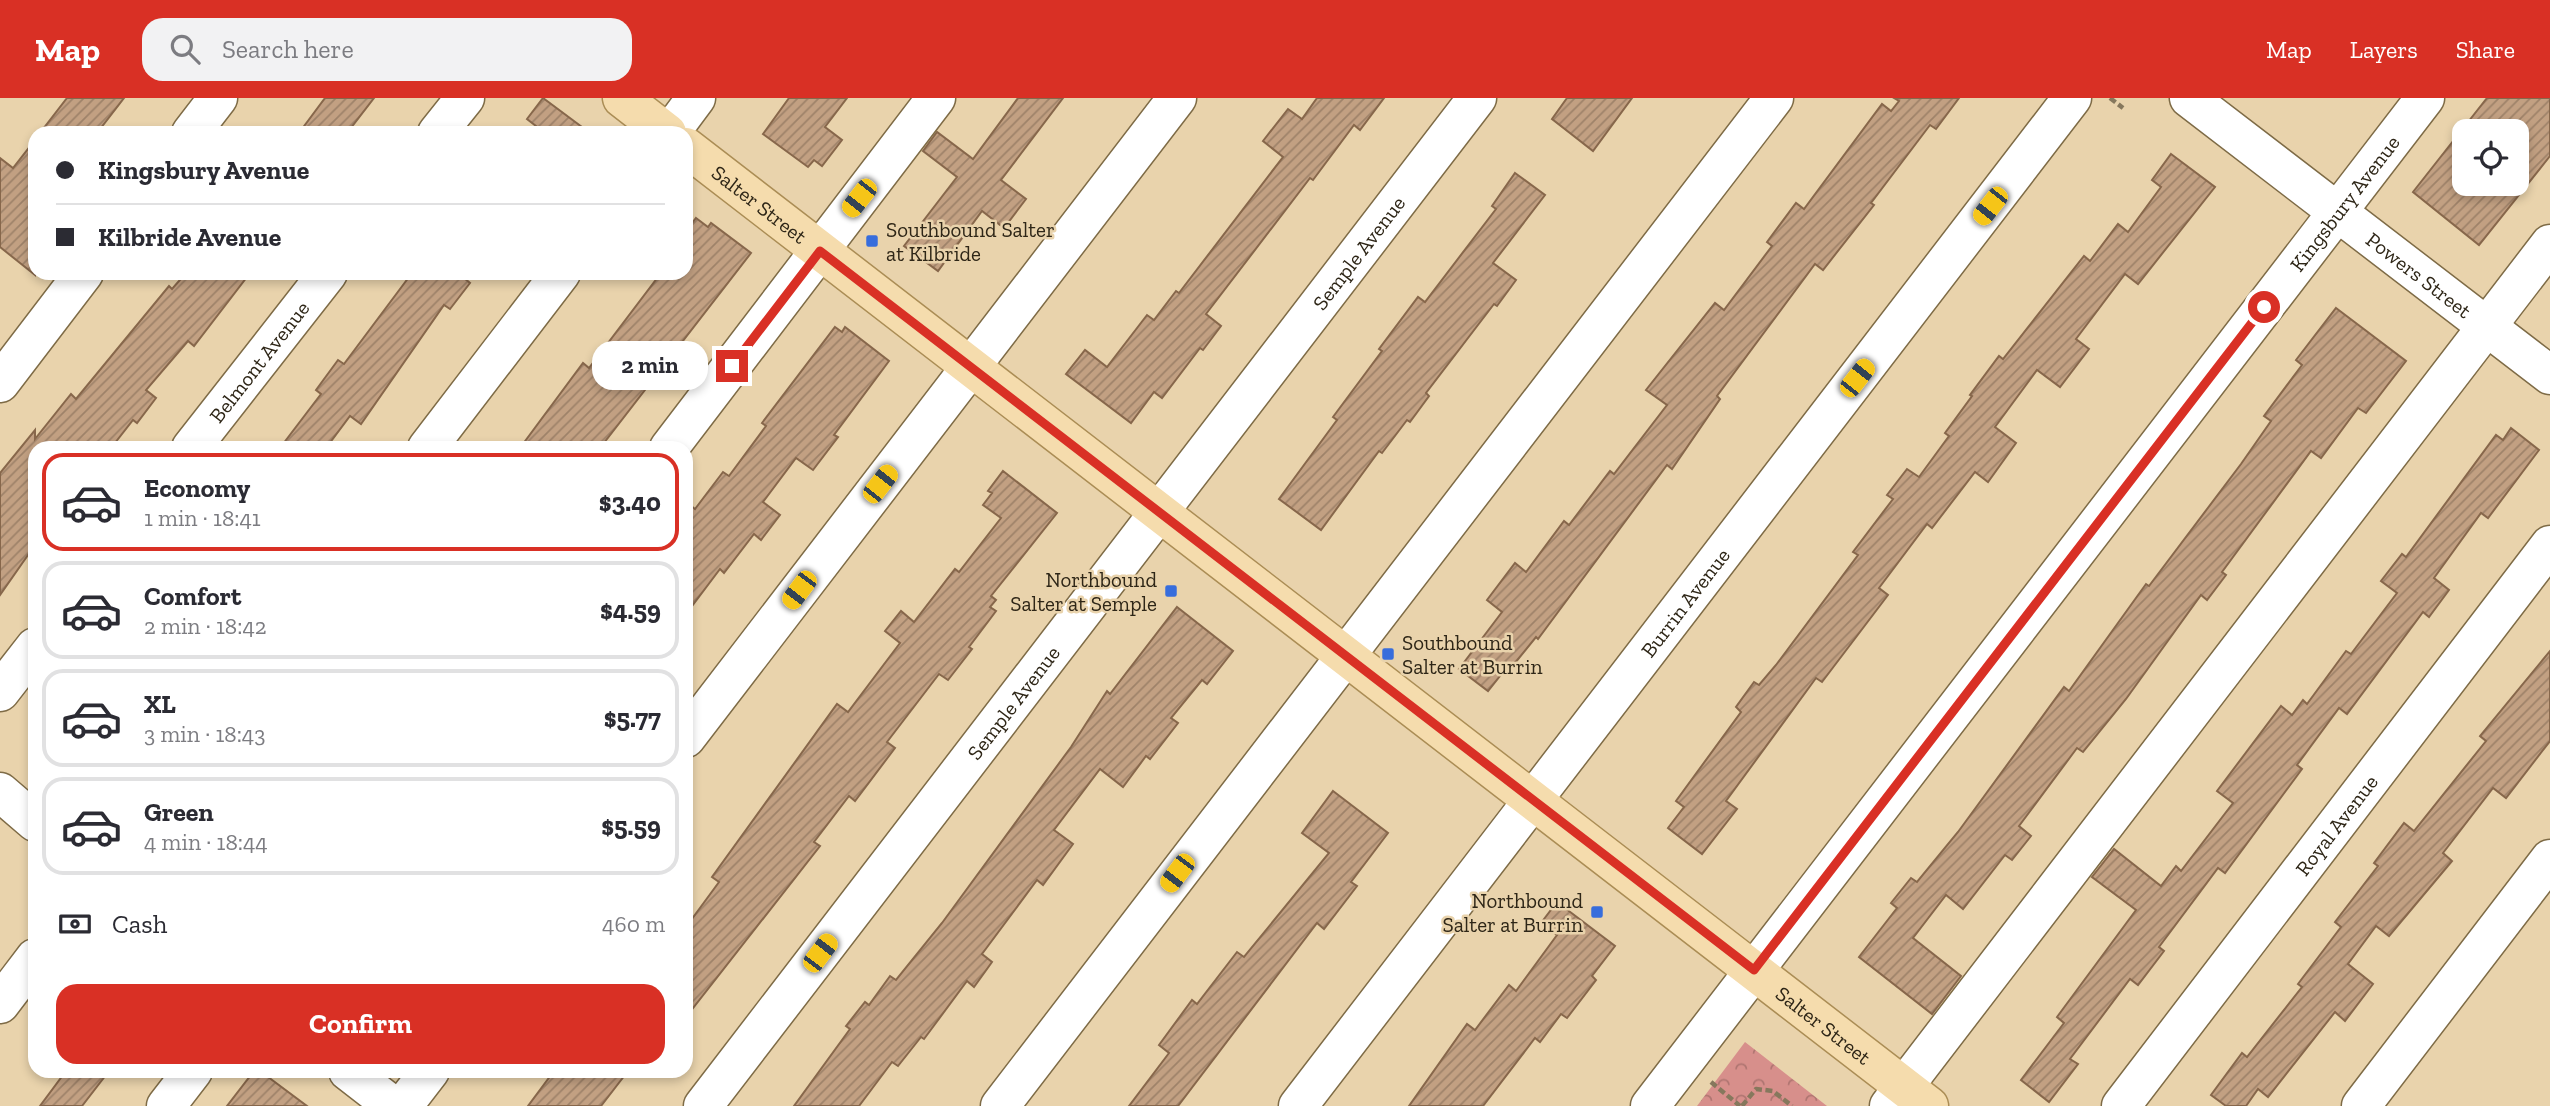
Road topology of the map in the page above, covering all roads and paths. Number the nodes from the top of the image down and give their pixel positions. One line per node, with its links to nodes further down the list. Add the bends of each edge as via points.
1 (218, 98): 14 (street)
2 (464, 98): 15 (street)
3 (622, 98): 16 (main road)
4 (696, 98): 17 (street)
5 (936, 98): 21 (street)
6 (1177, 98): 26 (street)
7 (1477, 98): 32 (street, Semple Avenue)
8 (1774, 98): 34 (street)
9 (2072, 98): 39 (street, Burrin Avenue)
10 (2110, 98): 13 (path)
11 (2189, 98): 19 (street, Powers Street)
12 (2425, 98): 19 (street, Kingsbury Avenue)
13 (2123, 108)
14 (196, 126)
15 (442, 126)
16 (659, 126)
17 (674, 126)
18 (693, 152): 21 (main road, Salter Street)
19 (2337, 212): 25 (street, Powers Street); 43 (street, Kingsbury Avenue)
20 (2550, 244): 25 (street)
21 (820, 251): 26 (main road, Salter Street); 31 (street)
22 (79, 280): 28 (street)
23 (323, 280): 29 (street, Belmont Avenue)
24 (556, 280): 30 (street)
25 (2486, 326): 27 (street, Powers Street); 49 (street)
26 (970, 366): 32 (main road, Salter Street); 37 (street)
27 (2550, 375)
28 (0, 383)
29 (196, 441)
30 (432, 441)
31 (674, 441)
32 (1157, 511): 34 (main road, Salter Street); 53 (street, Semple Avenue)
33 (2550, 545): 59 (street, Royal Avenue)
34 (1344, 654): 39 (main road, Salter Street); 54 (street)
35 (28, 656): 36 (street)
36 (0, 692)
37 (693, 729)
38 (0, 793): 40 (street)
39 (1533, 800): 43 (main road, Salter Street); 55 (street, Burrin Avenue)
40 (28, 815)
41 (2550, 859): 60 (street)
42 (28, 967): 44 (street)
43 (1754, 970): 49 (main road, Salter Street); 56 (street, Kingsbury Avenue)
44 (0, 1004)
45 (188, 1078): 50 (street)
46 (357, 1078): 51 (street)
47 (425, 1078): 52 (street)
48 (1708, 1079): 57 (path)
49 (1907, 1100)
50 (166, 1106)
51 (393, 1106)
52 (403, 1106)
53 (703, 1106)
54 (1000, 1106)
55 (1298, 1106)
56 (1650, 1106)
57 (1741, 1106): 58 (path, via 1756,1089 1773,1091)
58 (1792, 1106)
59 (2121, 1106)
60 (2361, 1106)

